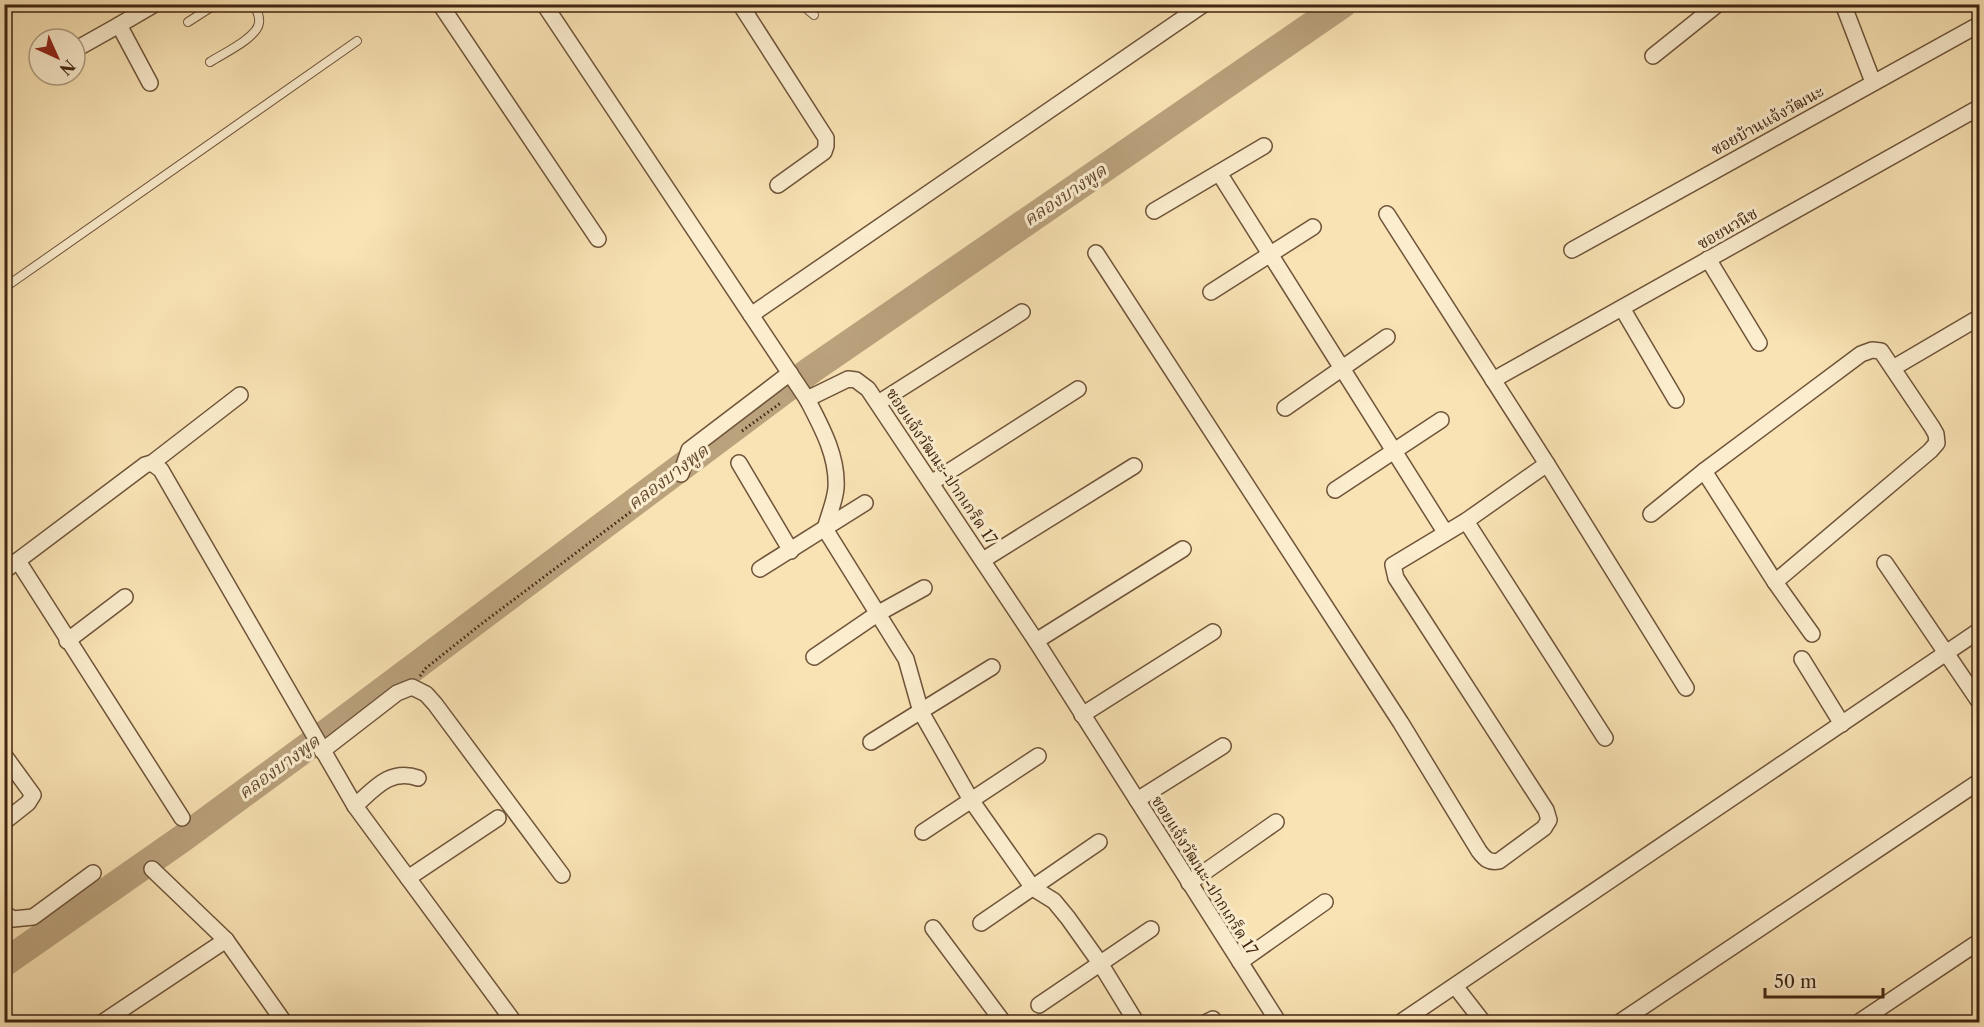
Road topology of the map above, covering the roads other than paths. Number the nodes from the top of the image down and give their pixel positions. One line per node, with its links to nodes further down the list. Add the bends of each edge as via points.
1 (155, 4): 14 (street)
2 (216, 4): 12 (lane)
3 (253, 4): 18 (lane, via 260,25 255,32)
4 (440, 4): 28 (street)
5 (544, 4): 37 (street)
6 (740, 4): 24 (street, via 826,138 824,152)
7 (801, 4): 11 (lane)
8 (1718, 4): 17 (street)
9 (1843, 4): 19 (street)
10 (1197, 7): 37 (street)
11 (814, 15)
12 (188, 22)
13 (1980, 24): 19 (street, ซอยบ้านแจ้งวัฒนะ)
14 (119, 25): 16 (street); 20 (street)
15 (357, 40): 33 (lane)
16 (87, 43)
17 (1653, 56)
18 (210, 62)
19 (1873, 82): 29 (street, ซอยบ้านแจ้งวัฒนะ)
20 (150, 83)
21 (1980, 107): 32 (street, ซอยนวนิช)
22 (1264, 146): 23 (street)
23 (1219, 173): 25 (street); 31 (street)
24 (778, 185)
25 (1154, 211)
26 (1387, 214): 44 (street)
27 (1313, 227): 31 (street)
28 (598, 238)
29 (1572, 250)
30 (1096, 253): 65 (street, via 1401,723 1479,851 1486,860 1499,861 1544,828 1549,820 1396,578 1393,565)
31 (1270, 254): 34 (street); 41 (street)
32 (1708, 259): 35 (street, ซอยนวนิช); 40 (street)
33 (4, 288)
34 (1211, 292)
35 (1622, 308): 44 (street, ซอยนวนิช); 48 (street)
36 (1022, 312): 49 (street)
37 (751, 315): 43 (street)
38 (1980, 317): 42 (street)
39 (1387, 337): 41 (street)
40 (1759, 343)
41 (1341, 368): 50 (street); 52 (street)
42 (1893, 368): 57 (street, via 1881,351 1861,354); 73 (street, via 1932,427 1937,443)
43 (793, 378): 47 (street); 58 (street, via 689,450)
44 (1493, 380): 55 (street)
45 (1078, 389): 59 (street)
46 (240, 394): 53 (street)
47 (807, 399): 49 (street, ซอยแจ้งวัฒนะ-ปากเกร็ด 17, via 848,379 868,389); 64 (street, via 829,441 833,462 836,488)
48 (1676, 400)
49 (878, 403): 59 (street, ซอยแจ้งวัฒนะ-ปากเกร็ด 17)
50 (1285, 408)
51 (1441, 420): 52 (street)
52 (1394, 450): 60 (street); 65 (street)
53 (152, 463): 69 (street); 92 (street, via 161,470)
54 (739, 463): 67 (street)
55 (1547, 464): 63 (street); 86 (street)
56 (1134, 466): 68 (street)
57 (1704, 471): 62 (street); 73 (street)
58 (681, 474)
59 (931, 483): 68 (street, ซอยแจ้งวัฒนะ-ปากเกร็ด 17)
60 (1335, 490)
61 (865, 503): 64 (street)
62 (1651, 514)
63 (1466, 521): 65 (street); 91 (street)
64 (825, 530): 67 (street); 76 (street)
65 (1445, 532)
66 (1182, 549): 81 (street)
67 (791, 551): 71 (street)
68 (982, 560): 81 (street, ซอยแจ้งวัฒนะ-ปากเกร็ด 17)
69 (18, 561): 72 (street); 80 (street)
70 (1885, 563): 82 (street)
71 (760, 569)
72 (4, 571)
73 (1775, 582): 79 (street)
74 (924, 588): 76 (street)
75 (125, 597): 80 (street)
76 (878, 614): 83 (street); 88 (street, via 906,658)
77 (1980, 630): 82 (street)
78 (1213, 632): 89 (street)
79 (1812, 634)
80 (67, 641): 102 (street)
81 (1036, 641): 89 (street, ซอยแจ้งวัฒนะ-ปากเกร็ด 17)
82 (1946, 654): 87 (street); 90 (street)
83 (814, 657)
84 (1802, 659): 90 (street)
85 (992, 666): 88 (street)
86 (1686, 688)
87 (1980, 703)
88 (921, 712): 93 (street); 99 (street)
89 (1082, 715): 100 (street, ซอยแจ้งวัฒนะ-ปากเกร็ด 17)
90 (1842, 724): 123 (street)
91 (1605, 738)
92 (316, 741): 101 (street); 110 (street, via 397,693 412,687 426,694)
93 (871, 742)
94 (1223, 746): 100 (street)
95 (4, 755): 104 (street, via 33,795)
96 (1038, 756): 99 (street)
97 (418, 778): 101 (street, via 400,774 376,787)
98 (1980, 781): 133 (street)
99 (971, 800): 106 (street); 113 (street)
100 (1137, 800): 112 (street, ซอยแจ้งวัฒนะ-ปากเกร็ด 17)
101 (355, 806): 111 (street)
102 (182, 818)
103 (498, 818): 111 (street)
104 (4, 822)
105 (1276, 822): 112 (street)
106 (923, 832)
107 (1099, 842): 113 (street)
108 (152, 869): 119 (street)
109 (93, 873): 115 (street, via 33,917 13,919)
110 (562, 875)
111 (408, 878): 128 (street)
112 (1189, 883): 121 (street, ซอยแจ้งวัฒนะ-ปากเกร็ด 17)
113 (1033, 888): 116 (street); 122 (street, via 1054,901)
114 (1325, 902): 121 (street)
115 (4, 913)
116 (981, 923)
117 (933, 927): 129 (street)
118 (1151, 929): 122 (street)
119 (226, 940): 126 (street); 127 (street)
120 (1980, 941): 134 (street)
121 (1240, 962): 125 (street, ซอยแจ้งวัฒนะ-ปากเกร็ด 17)
122 (1100, 963): 124 (street); 130 (street)
123 (1455, 986): 131 (street); 132 (street)
124 (1040, 1005)
125 (1277, 1020)
126 (103, 1023)
127 (284, 1023)
128 (514, 1023)
129 (1003, 1023)
130 (1136, 1023)
131 (1401, 1023)
132 (1483, 1023)
133 (1620, 1023)
134 (1859, 1023)

